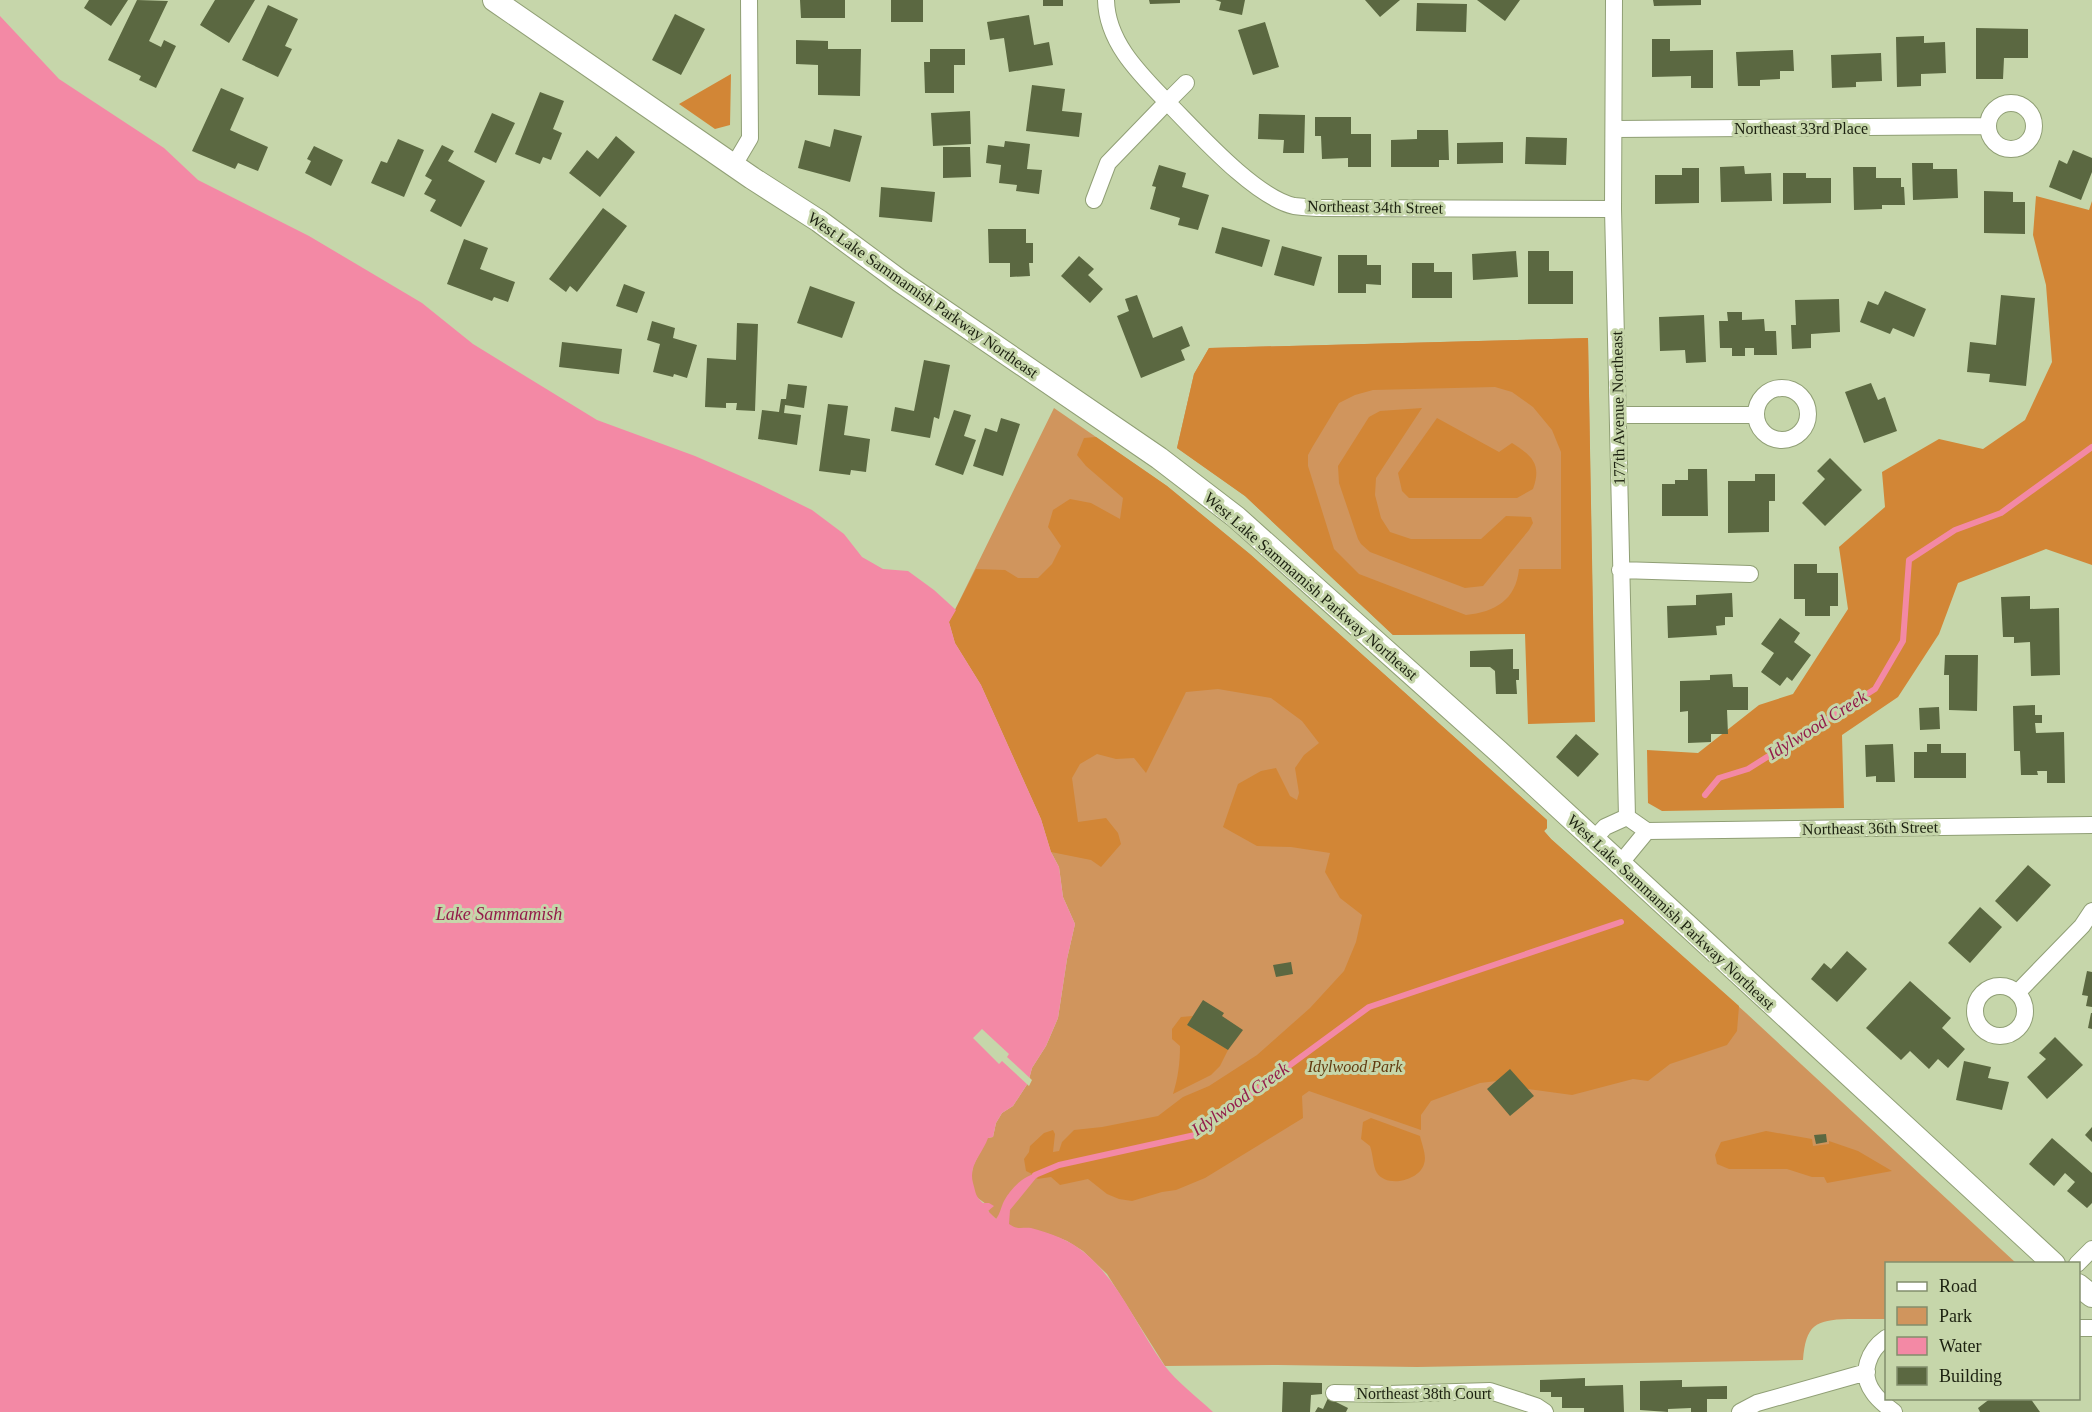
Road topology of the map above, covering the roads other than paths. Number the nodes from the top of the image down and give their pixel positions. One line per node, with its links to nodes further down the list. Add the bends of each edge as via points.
1 (494, 0): 9 (main road, West Lake Sammamish Parkway Northeast)
2 (749, 0): 9 (street, via 750,138)
3 (1106, 0): 6 (street, Northeast 34th Street, via 1106,12 1118,45)
4 (1614, 0): 8 (street, 177th Avenue Northeast)
5 (1186, 82): 6 (street)
6 (1167, 102): 10 (street, via 1108,163); 11 (street, Northeast 34th Street, via 1237,171 1292,206)
7 (1987, 126): 8 (street, Northeast 33rd Place)
8 (1615, 129): 11 (street, 177th Avenue Northeast)
9 (734, 165): 19 (main road, West Lake Sammamish Parkway Northeast, via 1159,458 1236,518)
10 (1094, 200)
11 (1614, 209): 12 (street, 177th Avenue Northeast)
12 (1619, 415): 13 (street); 14 (street, 177th Avenue Northeast)
13 (1756, 415)
14 (1620, 570): 15 (street); 16 (street, 177th Avenue Northeast)
15 (1750, 574)
16 (1627, 817): 18 (street); 19 (street, via 1605,827)
17 (2092, 825): 18 (street, Northeast 36th Street)
18 (1647, 831): 20 (street)
19 (1593, 840): 20 (main road, West Lake Sammamish Parkway Northeast)
20 (1619, 865): 24 (main road, West Lake Sammamish Parkway Northeast)
21 (2092, 911): 22 (street)
22 (2017, 993)
23 (2092, 1249): 25 (street)
24 (2053, 1262)
25 (2078, 1262)
26 (2080, 1286): 27 (main road)
27 (2092, 1296)
28 (1885, 1339): 29 (street, via 1879,1343)
29 (1868, 1366): 32 (street); 33 (street, via 1871,1390)
30 (1334, 1393): 31 (street, Northeast 38th Court, via 1490,1391)
31 (1545, 1412)
32 (1740, 1412)
33 (1894, 1412)

